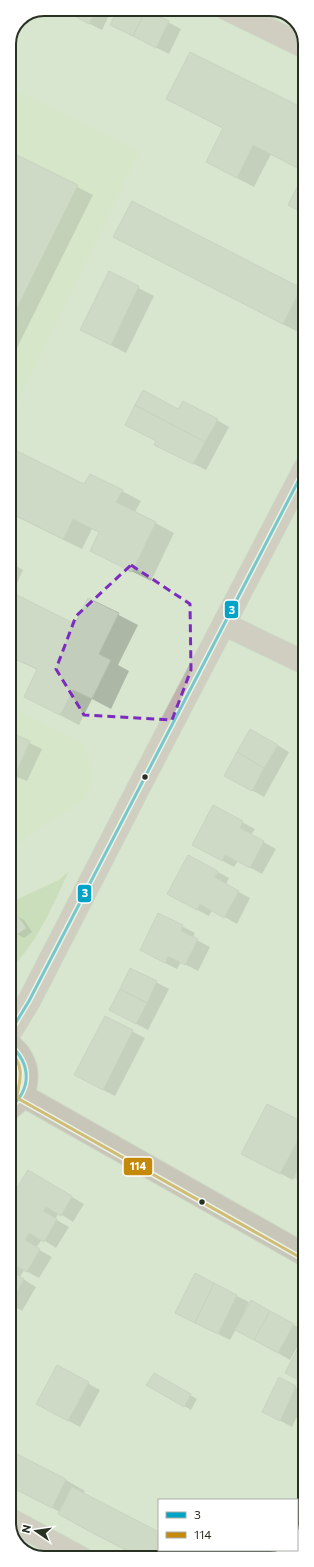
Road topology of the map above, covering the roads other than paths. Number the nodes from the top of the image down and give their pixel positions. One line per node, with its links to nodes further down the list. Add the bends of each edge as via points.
1 (241, 16): 2 (street)
2 (298, 44)
3 (298, 481): 4 (street)
4 (224, 624): 5 (street); 6 (street)
5 (298, 660)
6 (16, 1022)
7 (16, 1049): 8 (main road, via 23,1058 27,1070 27,1083)
8 (16, 1102): 9 (main road)
9 (298, 1251)
10 (16, 1523): 11 (street)
11 (68, 1551)

